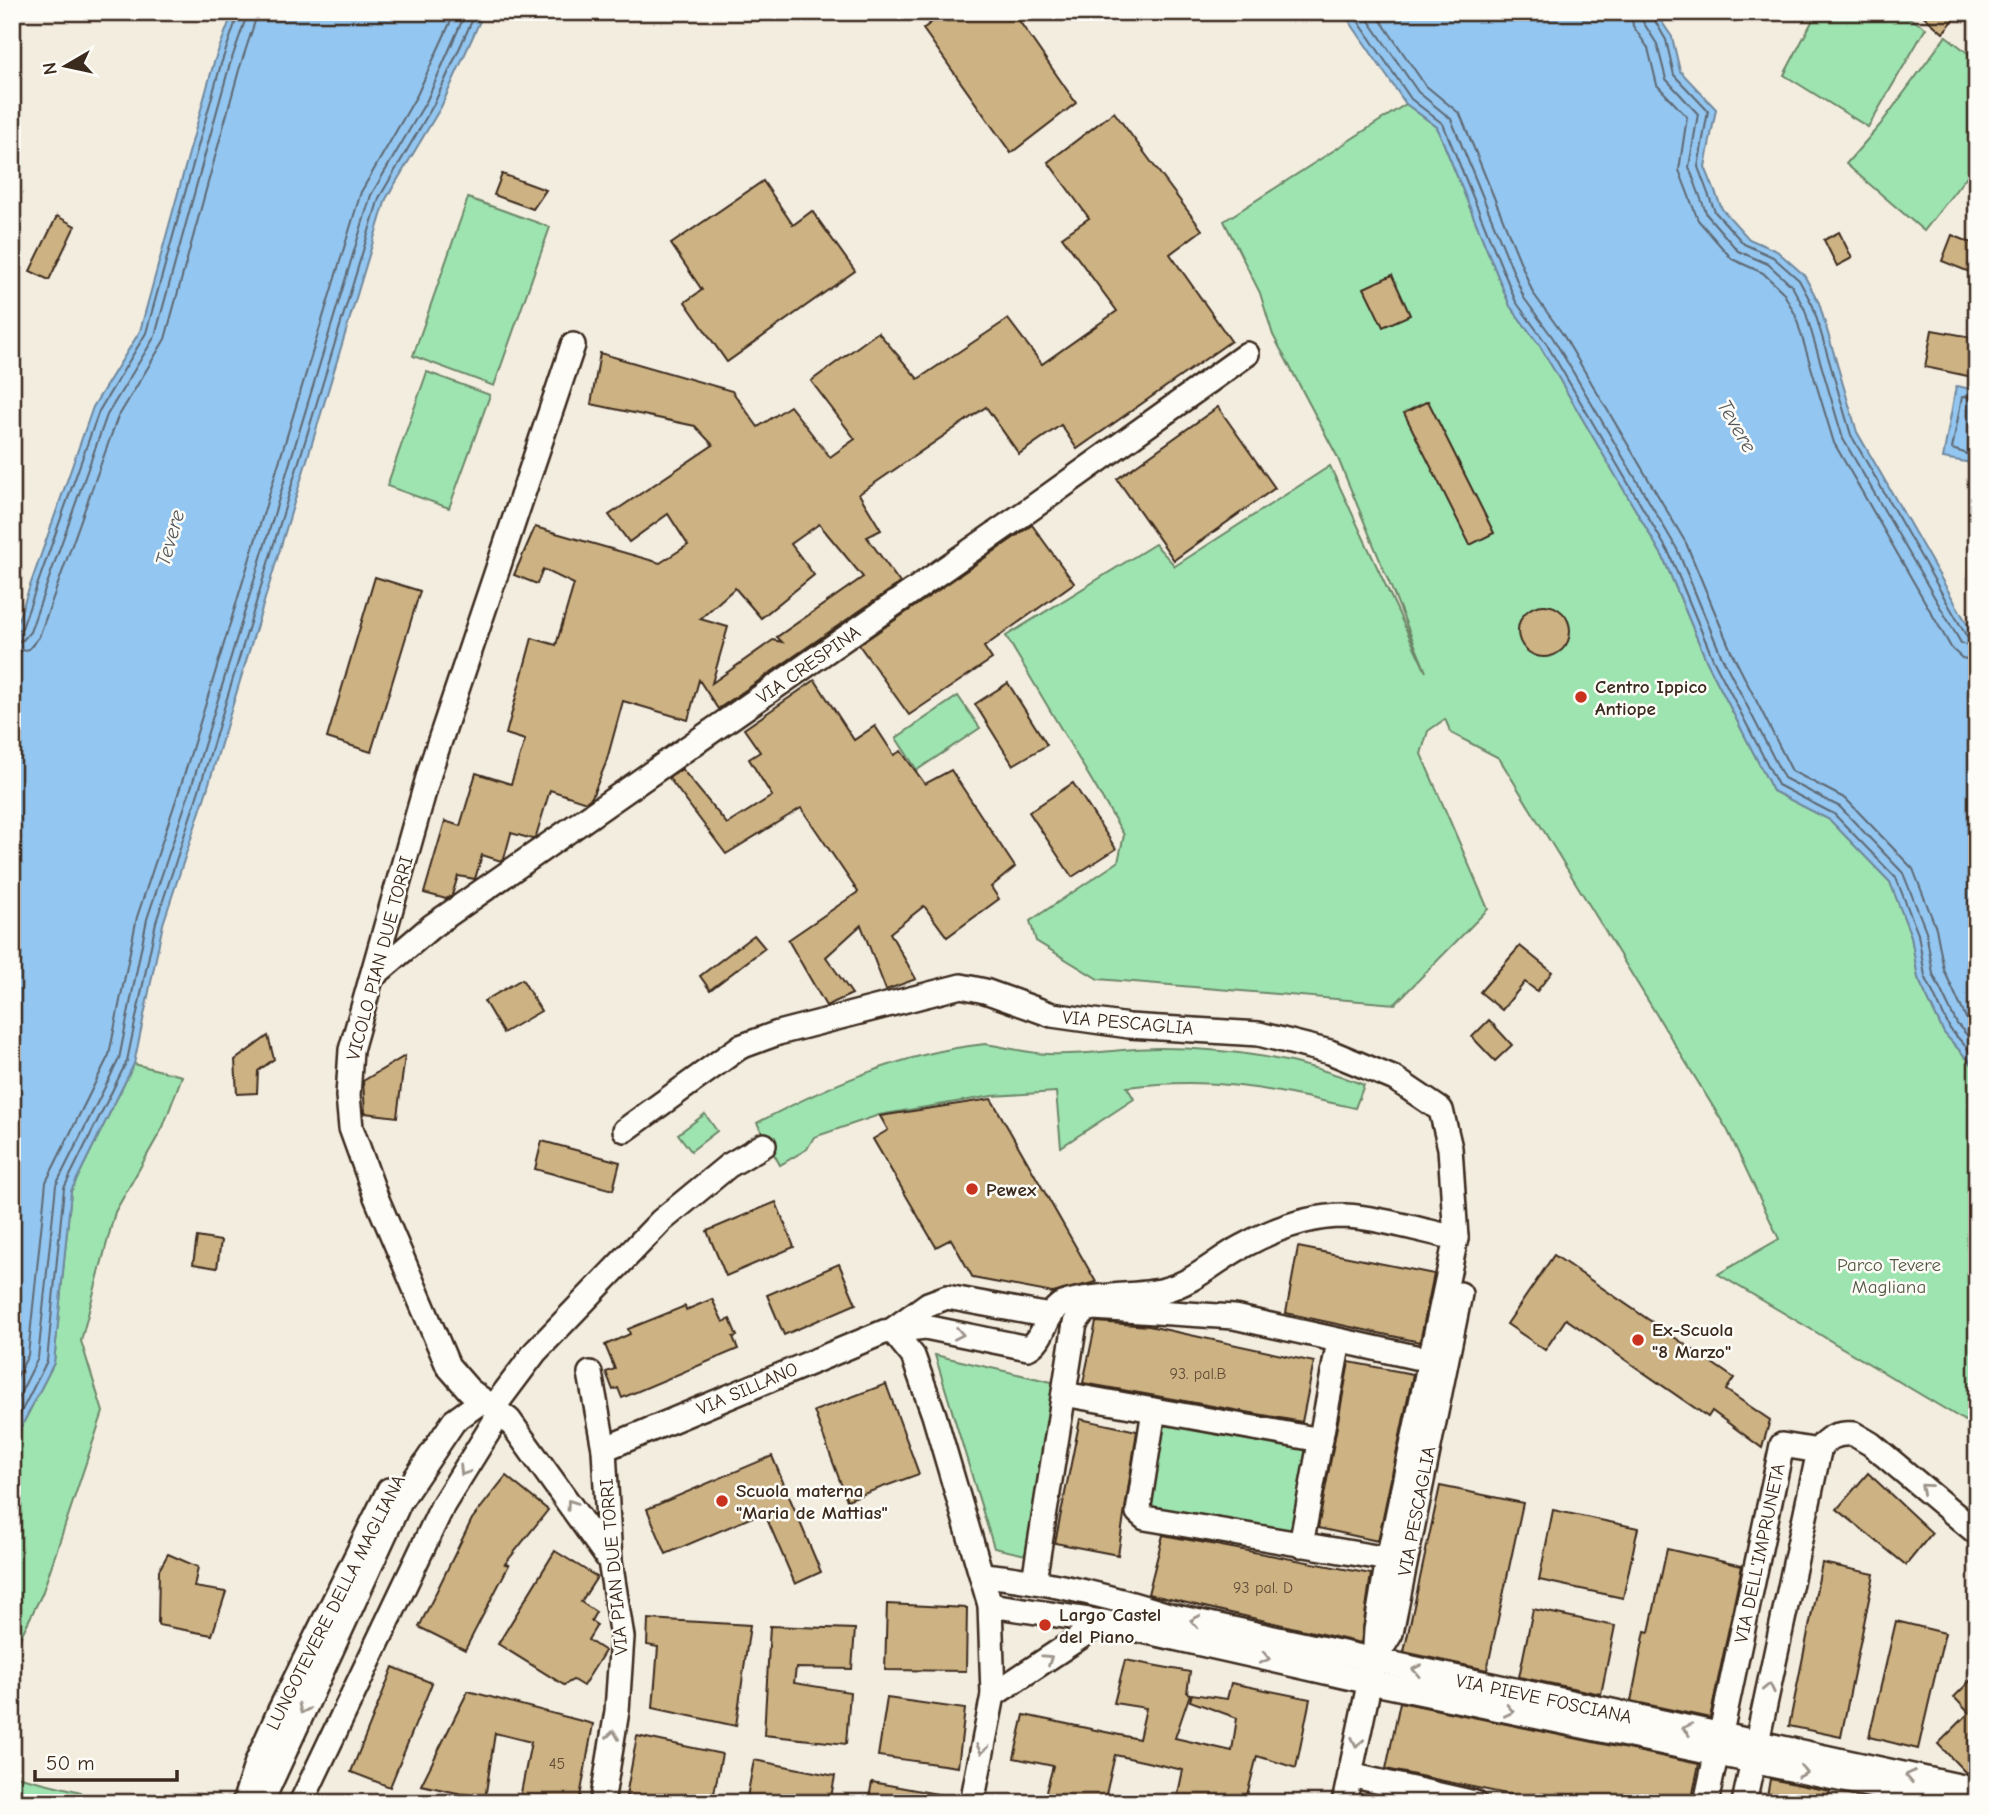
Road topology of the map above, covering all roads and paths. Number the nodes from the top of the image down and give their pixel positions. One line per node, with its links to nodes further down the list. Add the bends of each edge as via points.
1 (573, 345): 3 (street, VICOLO PIAN DUE TORRI, via 431,767)
2 (1247, 354): 3 (street, VIA CRESPINA, via 432,926)
3 (372, 977): 13 (street, VICOLO PIAN DUE TORRI, via 351,1050 351,1128 376,1198 449,1366 469,1390)
4 (625, 1130): 6 (street, VIA PESCAGLIA, via 740,1047 791,1029 948,988 968,987 1027,1008 1084,1021 1259,1034 1346,1057 1395,1079 1445,1115)
5 (764, 1144): 13 (street, LUNGOTEVERE DELLA MAGLIANA, via 728,1166 661,1221 535,1352)
6 (1456, 1238): 7 (street, via 1346,1216 1315,1220 1277,1229 1167,1290 1087,1298 1061,1305); 21 (street, VIA PESCAGLIA); 27 (street, VIA PESCAGLIA, via 1468,1255 1391,1633)
7 (1050, 1316): 8 (street, VIA SILLANO, via 947,1297 928,1304); 8 (street, VIA SILLANO, one-way to 7, via 925,1327 1028,1348 1037,1343)
8 (892, 1330): 17 (street, VIA SILLANO); 23 (street, via 913,1356)
9 (1339, 1341): 10 (street); 12 (street, via 1208,1313 1093,1308 1075,1323); 16 (street)
10 (1415, 1357)
11 (590, 1373): 17 (street, VIA PIAN DUE TORRI)
12 (1064, 1394): 14 (street); 24 (street)
13 (492, 1407): 15 (street, LUNGOTEVERE DELLA MAGLIANA); 22 (street, VICOLO PIAN DUE TORRI, one-way to 13, via 532,1449); 35 (street, LUNGOTEVERE DELLA MAGLIANA, one-way to 35)
14 (1154, 1410): 16 (street); 20 (street, via 1138,1512 1159,1522)
15 (454, 1421): 33 (street, LUNGOTEVERE DELLA MAGLIANA, via 415,1449 380,1506 280,1710); 34 (street, LUNGOTEVERE DELLA MAGLIANA, one-way to 34, via 400,1500)
16 (1321, 1440): 20 (street)
17 (604, 1449): 22 (street, VIA PIAN DUE TORRI)
18 (1819, 1451): 19 (street, one-way to 18, via 1854,1434 1831,1438); 29 (street, VIA DELL'IMPRUNETA, via 1782,1445); 30 (street, VIA DELL'IMPRUNETA, one-way to 18)
19 (1977, 1532)
20 (1301, 1545): 21 (street)
21 (1388, 1559): 27 (street, VIA PESCAGLIA)
22 (610, 1561): 36 (street, VIA PIAN DUE TORRI, one-way to 22, via 622,1651 620,1609)
23 (983, 1575): 24 (street); 25 (street)
24 (1034, 1581): 27 (street, VIA PIEVE FOSCIANA, one-way to 24, via 1114,1597)
25 (990, 1605): 26 (street); 28 (street)
26 (1103, 1622): 27 (street, VIA PIEVE FOSCIANA, one-way to 27); 28 (street, one-way to 26)
27 (1372, 1671): 29 (street, VIA PIEVE FOSCIANA); 31 (street, VIA PESCAGLIA, one-way to 31)
28 (993, 1695): 37 (street, one-way to 37)
29 (1718, 1745): 30 (street, VIA PIEVE FOSCIANA); 40 (street, VIA DELL'IMPRUNETA)
30 (1755, 1753): 32 (street, VIA PIEVE FOSCIANA, one-way to 30); 41 (street, VIA DELL'IMPRUNETA); 42 (street, VIA PIEVE FOSCIANA, one-way to 42)
31 (1350, 1776): 38 (street, VIA PESCAGLIA); 39 (street)
32 (1977, 1790)
33 (244, 1803)
34 (261, 1803)
35 (301, 1803)
36 (602, 1803)
37 (972, 1803)
38 (1344, 1803)
39 (1475, 1803)
40 (1706, 1803)
41 (1744, 1803)
42 (1955, 1803)

